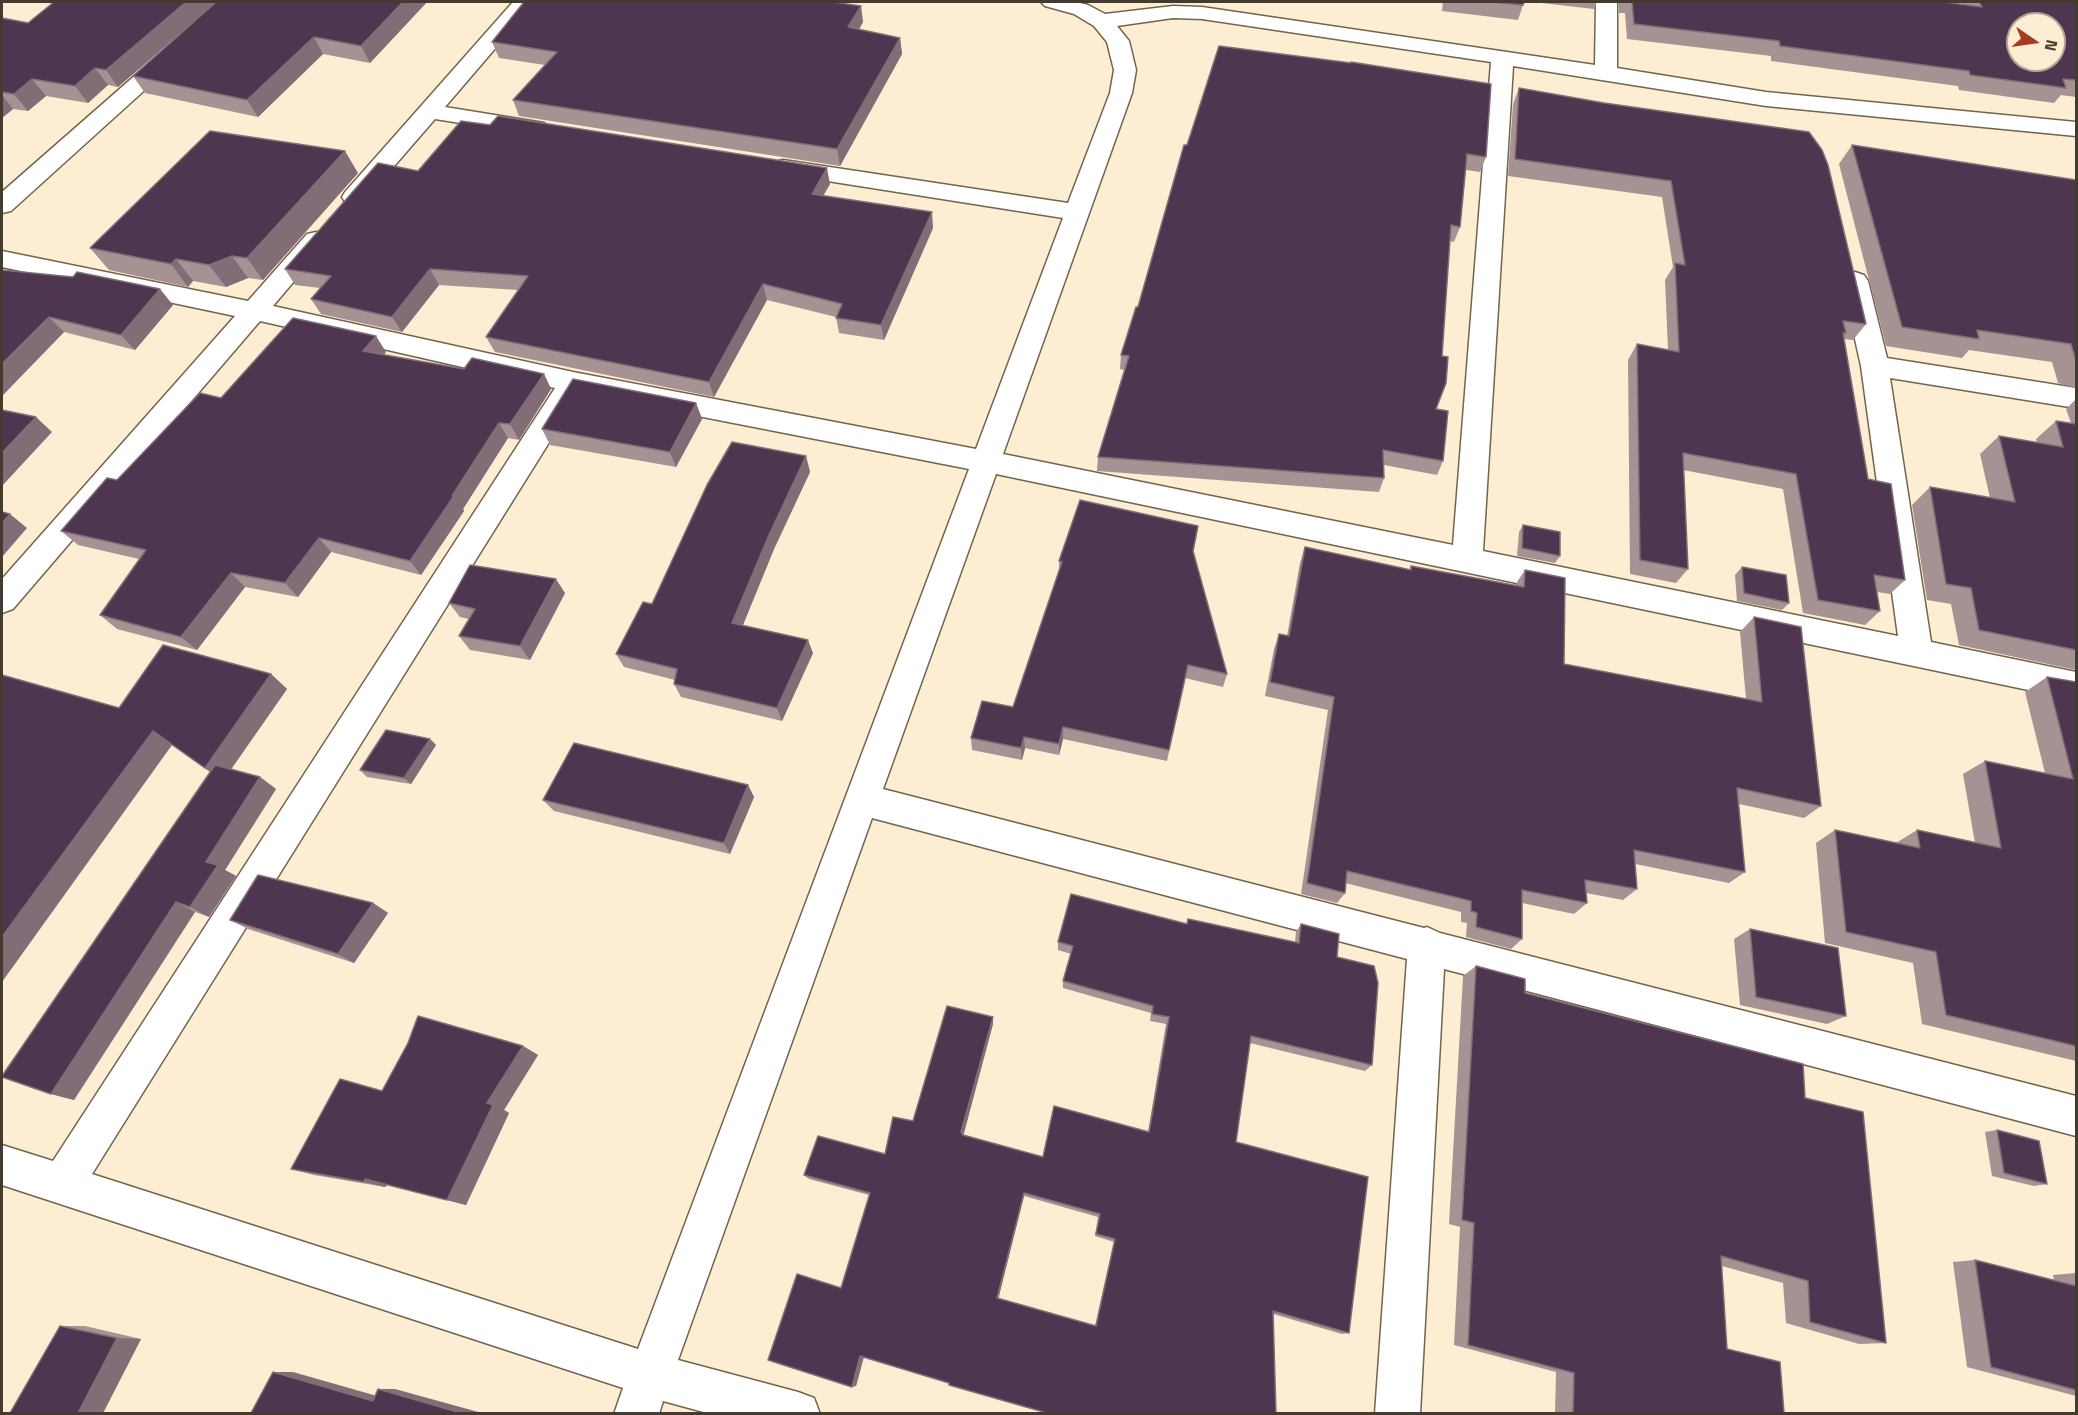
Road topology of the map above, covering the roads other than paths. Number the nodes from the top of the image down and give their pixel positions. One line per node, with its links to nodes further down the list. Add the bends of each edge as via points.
1 (231, 2): 14 (street)
2 (524, 2): 9 (street)
3 (1052, 2): 5 (street, via 1081,9)
4 (1607, 2): 7 (street)
5 (1102, 21): 6 (street, via 1173,12 1202,13); 15 (street, via 1118,41 1125,70 1121,93)
6 (1502, 58): 7 (street); 23 (street)
7 (1606, 73): 8 (street)
8 (1766, 99): 10 (street); 11 (street)
9 (428, 111): 12 (street); 18 (street)
10 (1799, 128)
11 (2076, 129)
12 (558, 132)
13 (758, 163): 15 (street)
14 (2, 205)
15 (1075, 212): 22 (street)
16 (2, 260): 18 (street)
17 (1850, 262): 19 (street)
18 (254, 311): 20 (street); 24 (street)
19 (1875, 366): 21 (street); 25 (street)
20 (573, 382): 22 (street); 31 (street)
21 (2076, 398)
22 (984, 461): 23 (street); 27 (street)
23 (1467, 560): 25 (street)
24 (2, 600)
25 (1916, 652): 26 (street)
26 (2076, 686)
27 (860, 799): 28 (street); 32 (street)
28 (1427, 945): 29 (street); 34 (street)
29 (2076, 1116)
30 (2, 1165): 31 (street)
31 (62, 1185): 32 (street)
32 (643, 1394): 33 (street)
33 (798, 1413)
34 (1397, 1413)

